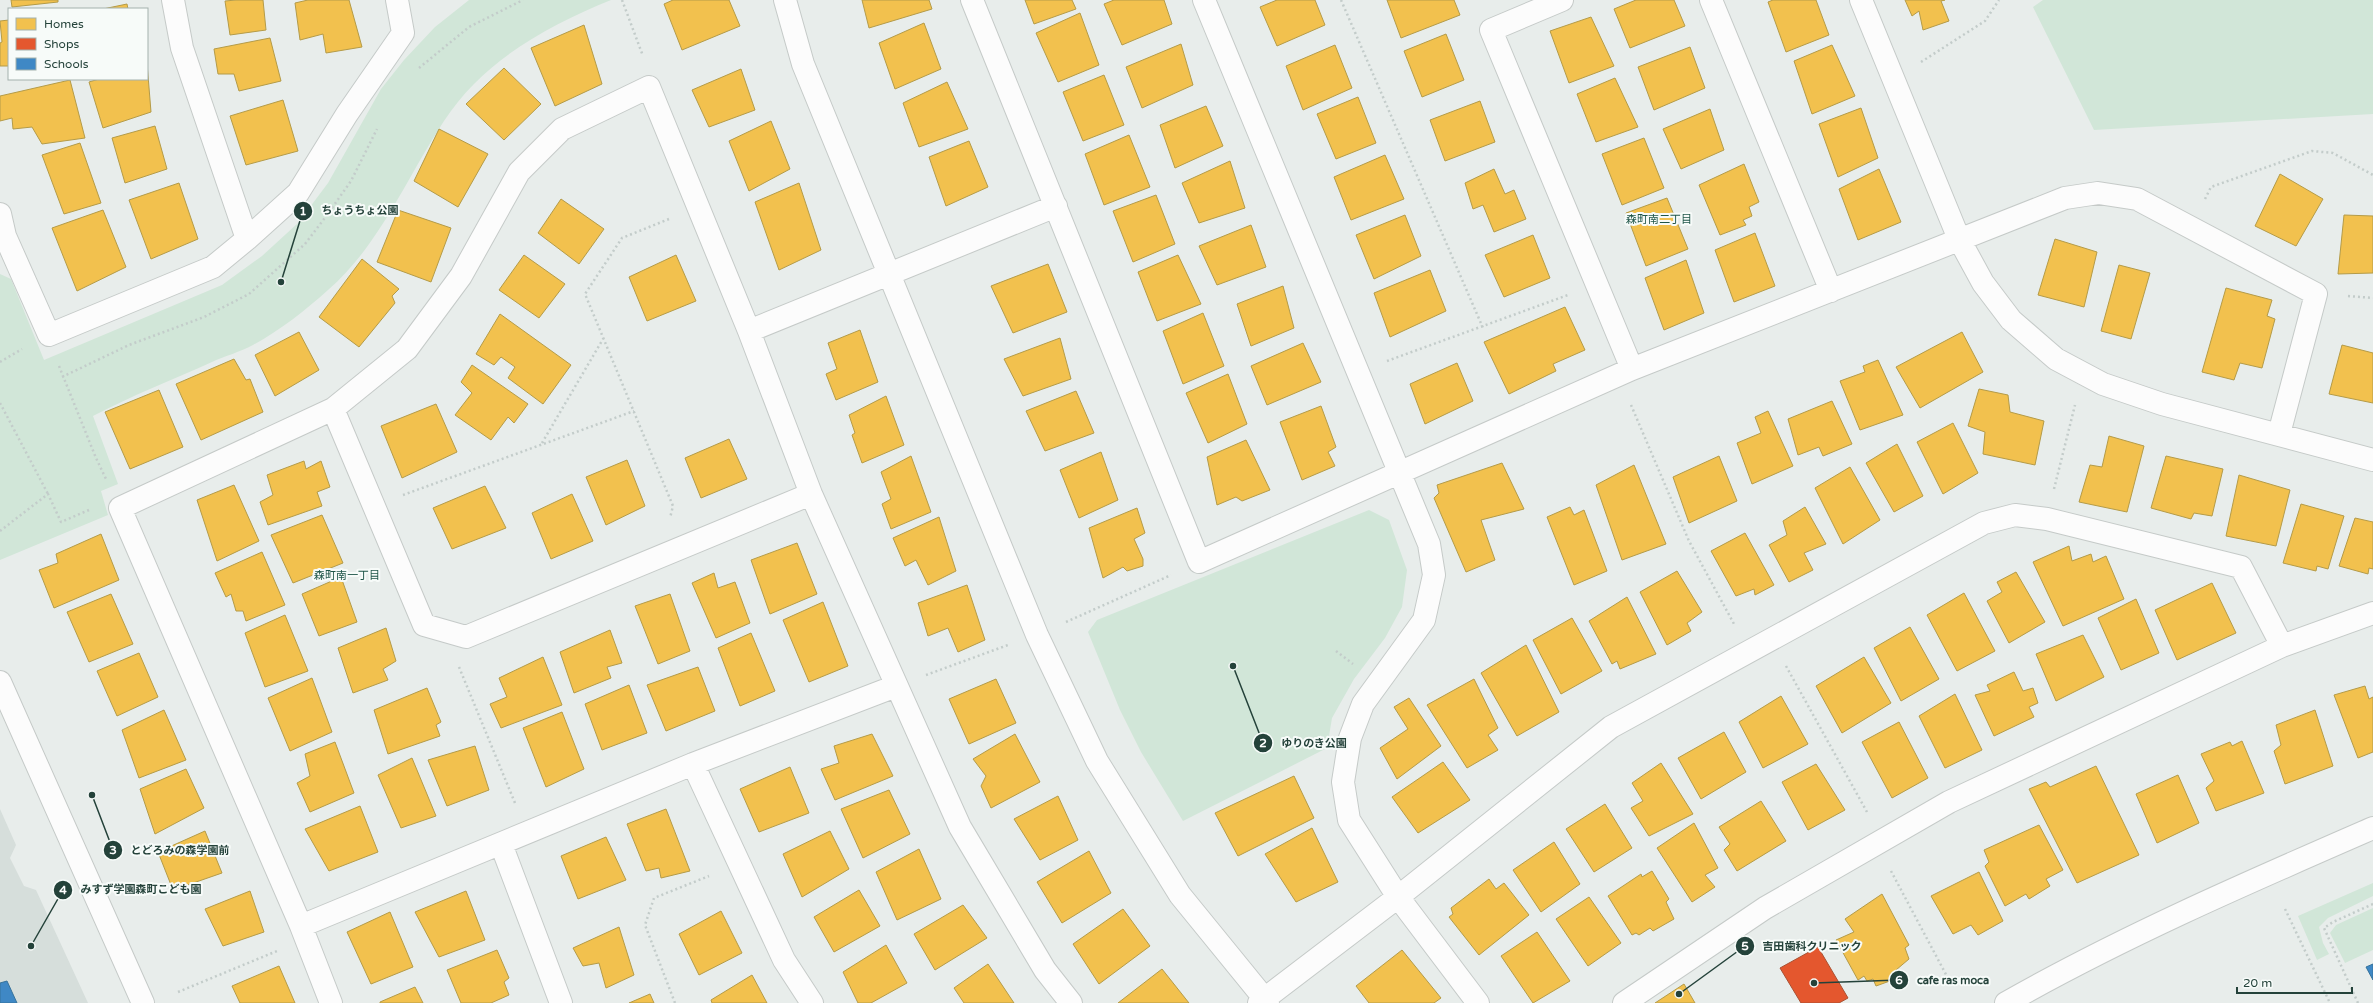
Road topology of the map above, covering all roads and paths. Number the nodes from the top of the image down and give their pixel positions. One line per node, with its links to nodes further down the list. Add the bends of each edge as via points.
1 (173, 0): 21 (street, via 182,48)
2 (397, 0): 21 (street, via 403,33 347,114 298,193)
3 (622, 0): 14 (path, via 641,48)
4 (785, 0): 23 (street, via 803,64)
5 (972, 0): 16 (street)
6 (1204, 0): 31 (street)
7 (1347, 0): 12 (path)
8 (1562, 0): 24 (street, via 1490,30)
9 (1711, 0): 25 (street)
10 (1861, 0): 22 (street)
11 (1999, 0): 13 (path, via 1985,21)
12 (1342, 1): 26 (path)
13 (1918, 64)
14 (649, 87): 17 (street); 34 (street, via 562,128 519,172 461,276 407,349)
15 (2373, 174): 19 (path, via 2333,153 2312,151 2211,187)
16 (1056, 206): 23 (street); 48 (street)
17 (699, 207): 27 (street); 29 (path, via 622,238 585,294)
18 (0, 214): 20 (street)
19 (2191, 228): 22 (street, via 2137,199 2098,194 2066,198); 36 (street, via 2316,294)
20 (3, 237): 28 (street)
21 (247, 239): 28 (street, via 213,267)
22 (1959, 239): 25 (street); 32 (street, via 1984,283 2011,320 2056,359)
23 (889, 274): 27 (street); 50 (street)
24 (1597, 285): 26 (path); 30 (street)
25 (1831, 291): 30 (street)
26 (1483, 328): 31 (path)
27 (749, 331): 41 (street)
28 (49, 335): 43 (path, via 62,377)
29 (604, 338): 35 (path); 37 (path)
30 (1632, 369): 39 (street); 52 (path, via 1629,400 1689,541 1739,634)
31 (1358, 371): 39 (street)
32 (2083, 373): 36 (street, via 2103,384 2162,404); 45 (path)
33 (0, 403): 40 (path)
34 (333, 409): 42 (street); 43 (street)
35 (634, 412): 37 (path); 47 (path, via 673,506)
36 (2279, 434): 38 (street)
37 (542, 444): 42 (path)
38 (2373, 460)
39 (1401, 474): 48 (street); 64 (street, via 1429,544 1434,575 1424,620 1363,704 1350,738 1343,782 1349,820)
40 (48, 494): 44 (path, via 61,522); 46 (path)
41 (811, 494): 47 (street); 57 (street)
42 (374, 506): 51 (street, via 424,625)
43 (120, 508): 67 (street)
44 (82, 513)
45 (2047, 520): 52 (street, via 2015,515 1984,523); 53 (street, via 2241,567)
46 (0, 531)
47 (659, 558): 51 (street)
48 (1199, 562): 50 (path)
49 (2373, 613): 53 (street)
50 (1037, 634): 57 (path); 70 (street, via 1105,774 1180,895)
51 (466, 637): 60 (path, via 459,666)
52 (1762, 643): 61 (path, via 1781,656); 64 (street, via 1611,727)
53 (2282, 646): 61 (street, via 1949,802)
54 (1336, 651): 55 (path)
55 (1355, 665)
56 (0, 682): 71 (street)
57 (896, 686): 58 (street); 76 (street, via 960,827 1045,970)
58 (693, 764): 60 (street); 63 (street)
59 (2373, 828): 79 (street, via 2226,892)
60 (527, 832): 62 (street)
61 (1883, 840): 68 (path, via 1885,860); 78 (street, via 1764,908)
62 (501, 844): 67 (street); 73 (street)
63 (740, 863): 74 (path, via 654,898 645,925); 75 (street, via 784,960)
64 (1398, 897): 70 (street); 77 (street)
65 (2373, 904): 81 (path, via 2324,928)
66 (2284, 909): 80 (path)
67 (301, 926): 69 (path, via 285,947); 72 (street)
68 (1950, 982)
69 (178, 992)
70 (1264, 1002)
71 (143, 1003)
72 (330, 1003)
73 (561, 1003)
74 (675, 1003)
75 (812, 1003)
76 (1071, 1003)
77 (1478, 1003)
78 (1624, 1003)
79 (2006, 1003)
80 (2330, 1003)
81 (2358, 1003)

